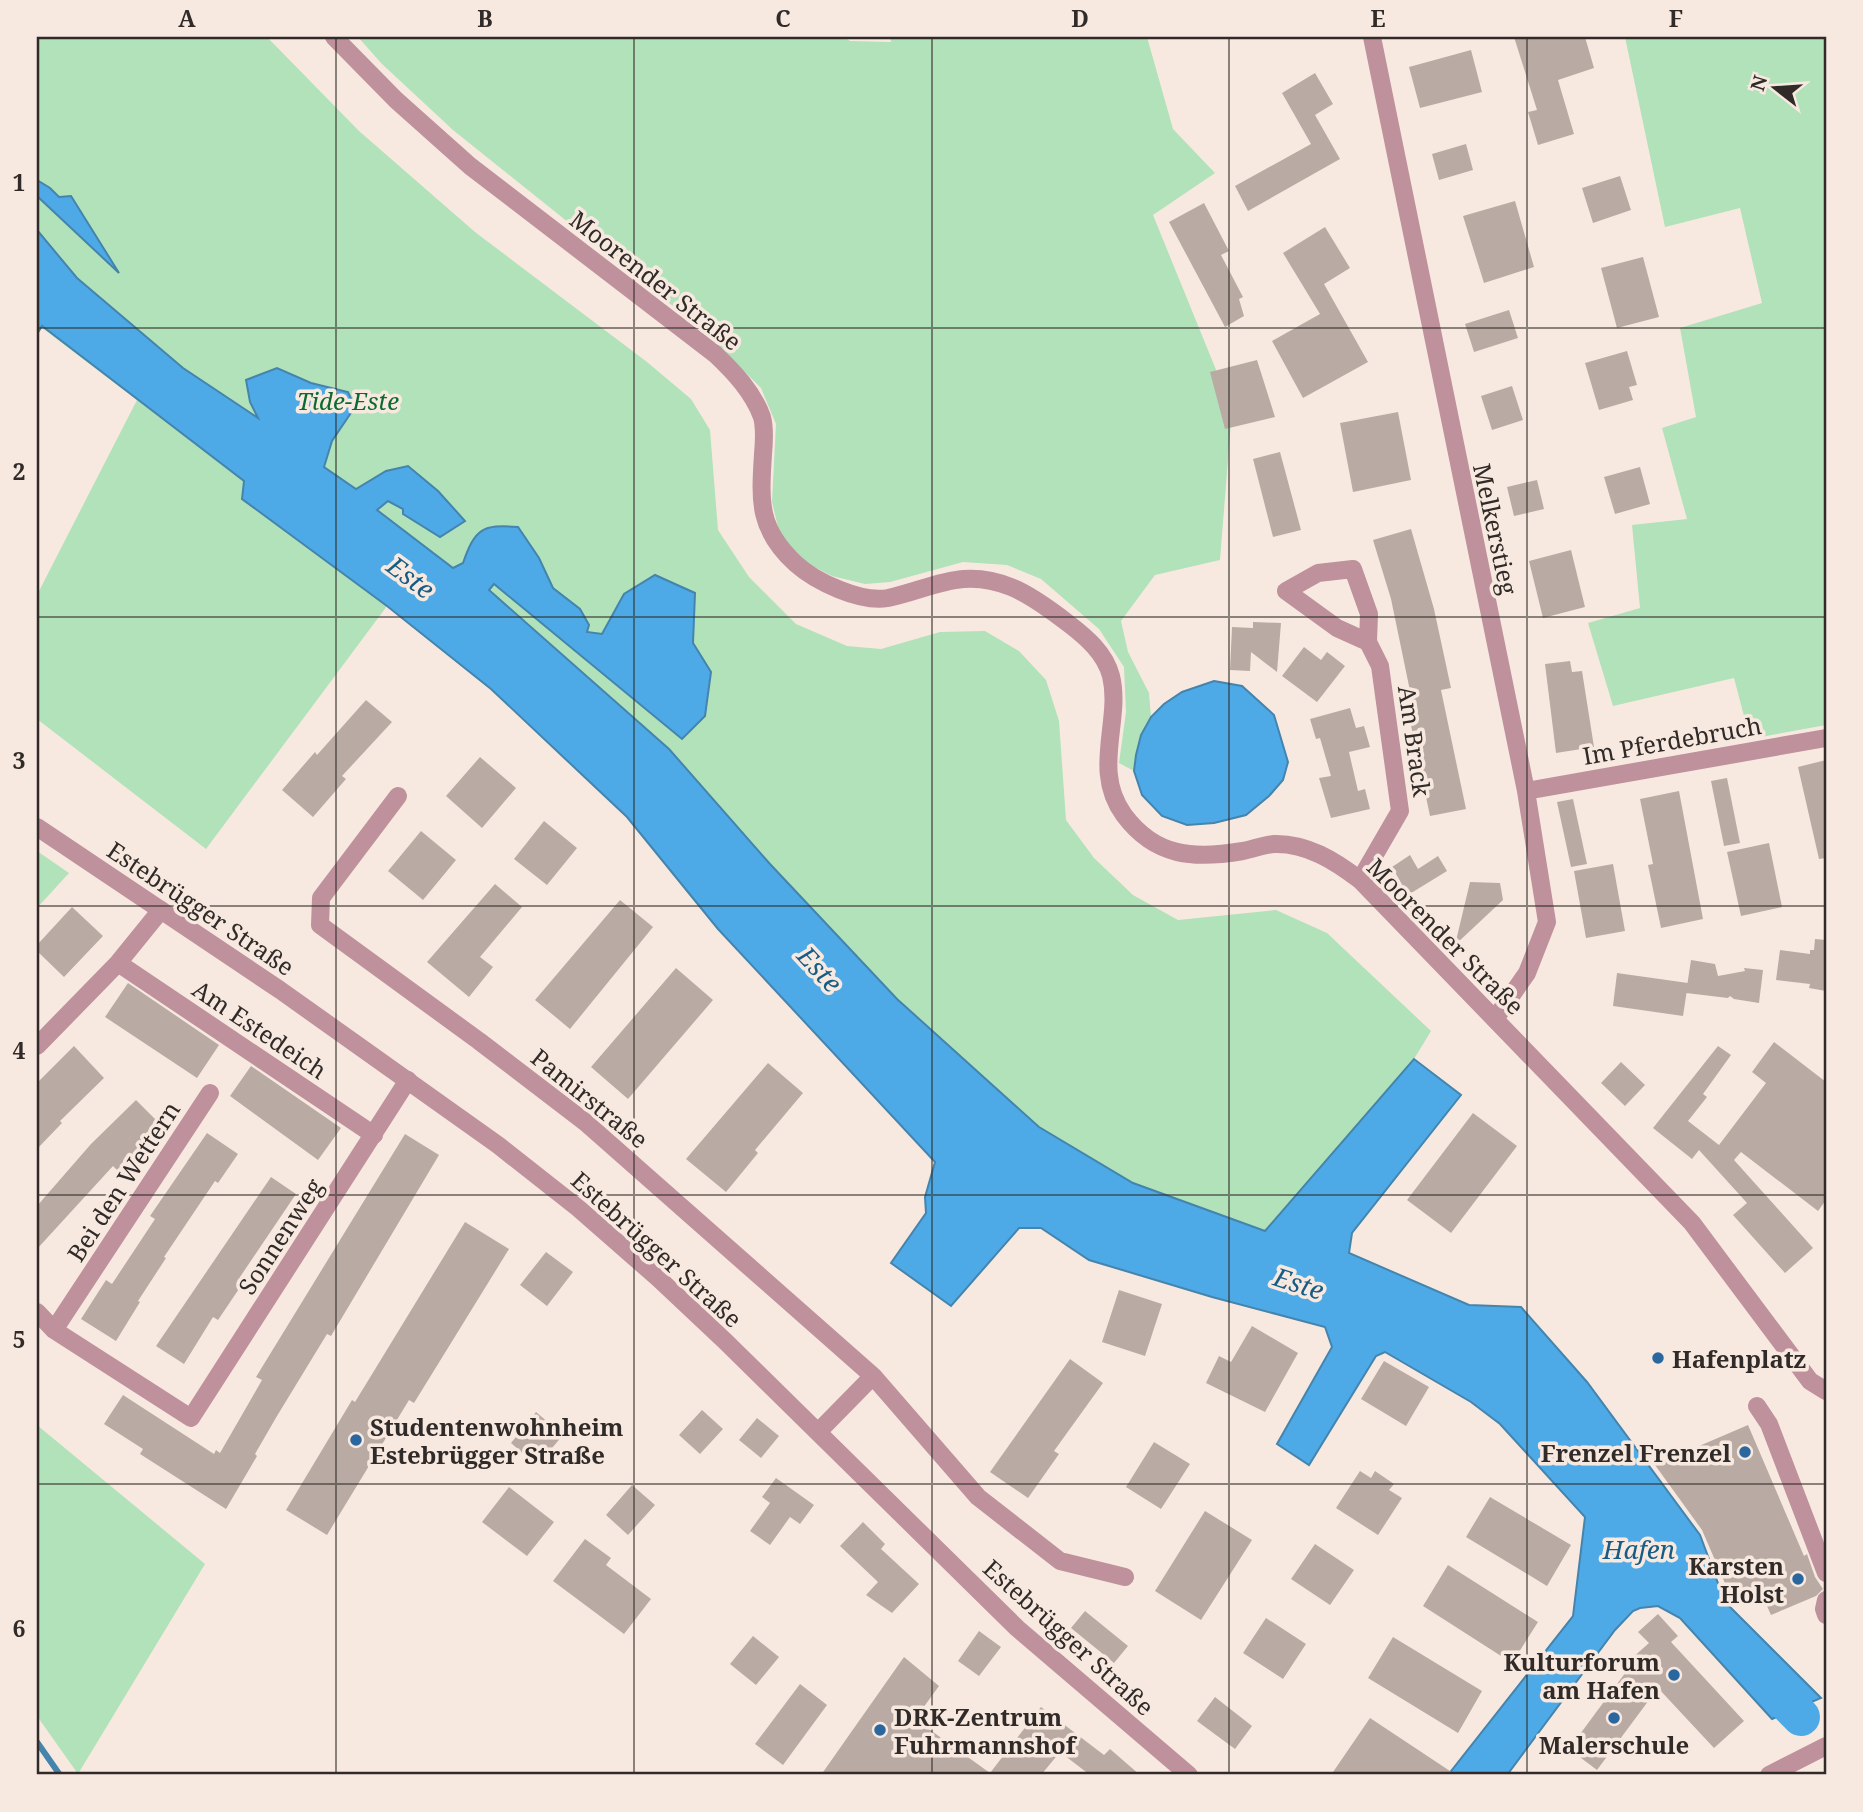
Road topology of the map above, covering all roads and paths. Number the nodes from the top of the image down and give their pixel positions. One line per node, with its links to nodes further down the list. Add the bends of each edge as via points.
1 (334, 37): 8 (street, Moorender Straße, via 470,166 738,376 762,419 760,500 765,522 798,566 818,581 862,597 885,598 952,579 975,578 1012,587 1052,610 1093,643 1111,675 1110,779 1124,815 1141,833 1178,854 1295,846 1337,862)
2 (1372, 37): 5 (street, Melkerstieg)
3 (1368, 642): 3 (street, Am Brack, via 1368,614 1353,569 1318,573 1286,592 1338,628); 8 (street, Am Brack, via 1380,666 1400,811)
4 (1826, 738): 5 (street, Im Pferdebruch)
5 (1525, 792): 11 (street, Melkerstieg, via 1547,922 1527,973)
6 (398, 796): 18 (street, Pamirstraße, via 321,898 320,925 585,1122)
7 (37, 827): 9 (street, Estebrügger Straße)
8 (1360, 880): 11 (street, Moorender Straße)
9 (161, 910): 10 (street); 13 (street, Estebrügger Straße)
10 (118, 963): 12 (street); 15 (street, Am Estedeich)
11 (1495, 1019): 19 (street, Moorender Straße, via 1692,1223 1810,1381)
12 (37, 1046)
13 (408, 1080): 15 (street, Sonnenweg); 21 (street, Estebrügger Straße, via 578,1208)
14 (210, 1093): 17 (street, Bei den Wettern)
15 (374, 1135): 17 (street, Sonnenweg, via 191,1418)
16 (37, 1312): 17 (street)
17 (54, 1331)
18 (873, 1376): 21 (street); 23 (street, via 978,1497 1060,1561)
19 (1826, 1391)
20 (1757, 1406): 22 (street, via 1769,1424)
21 (818, 1431): 27 (street, Estebrügger Straße, via 1017,1628)
22 (1826, 1573)
23 (1125, 1577)
24 (1826, 1600): 25 (street)
25 (1826, 1615)
26 (1826, 1746): 28 (street)
27 (1189, 1775)
28 (1769, 1775)

